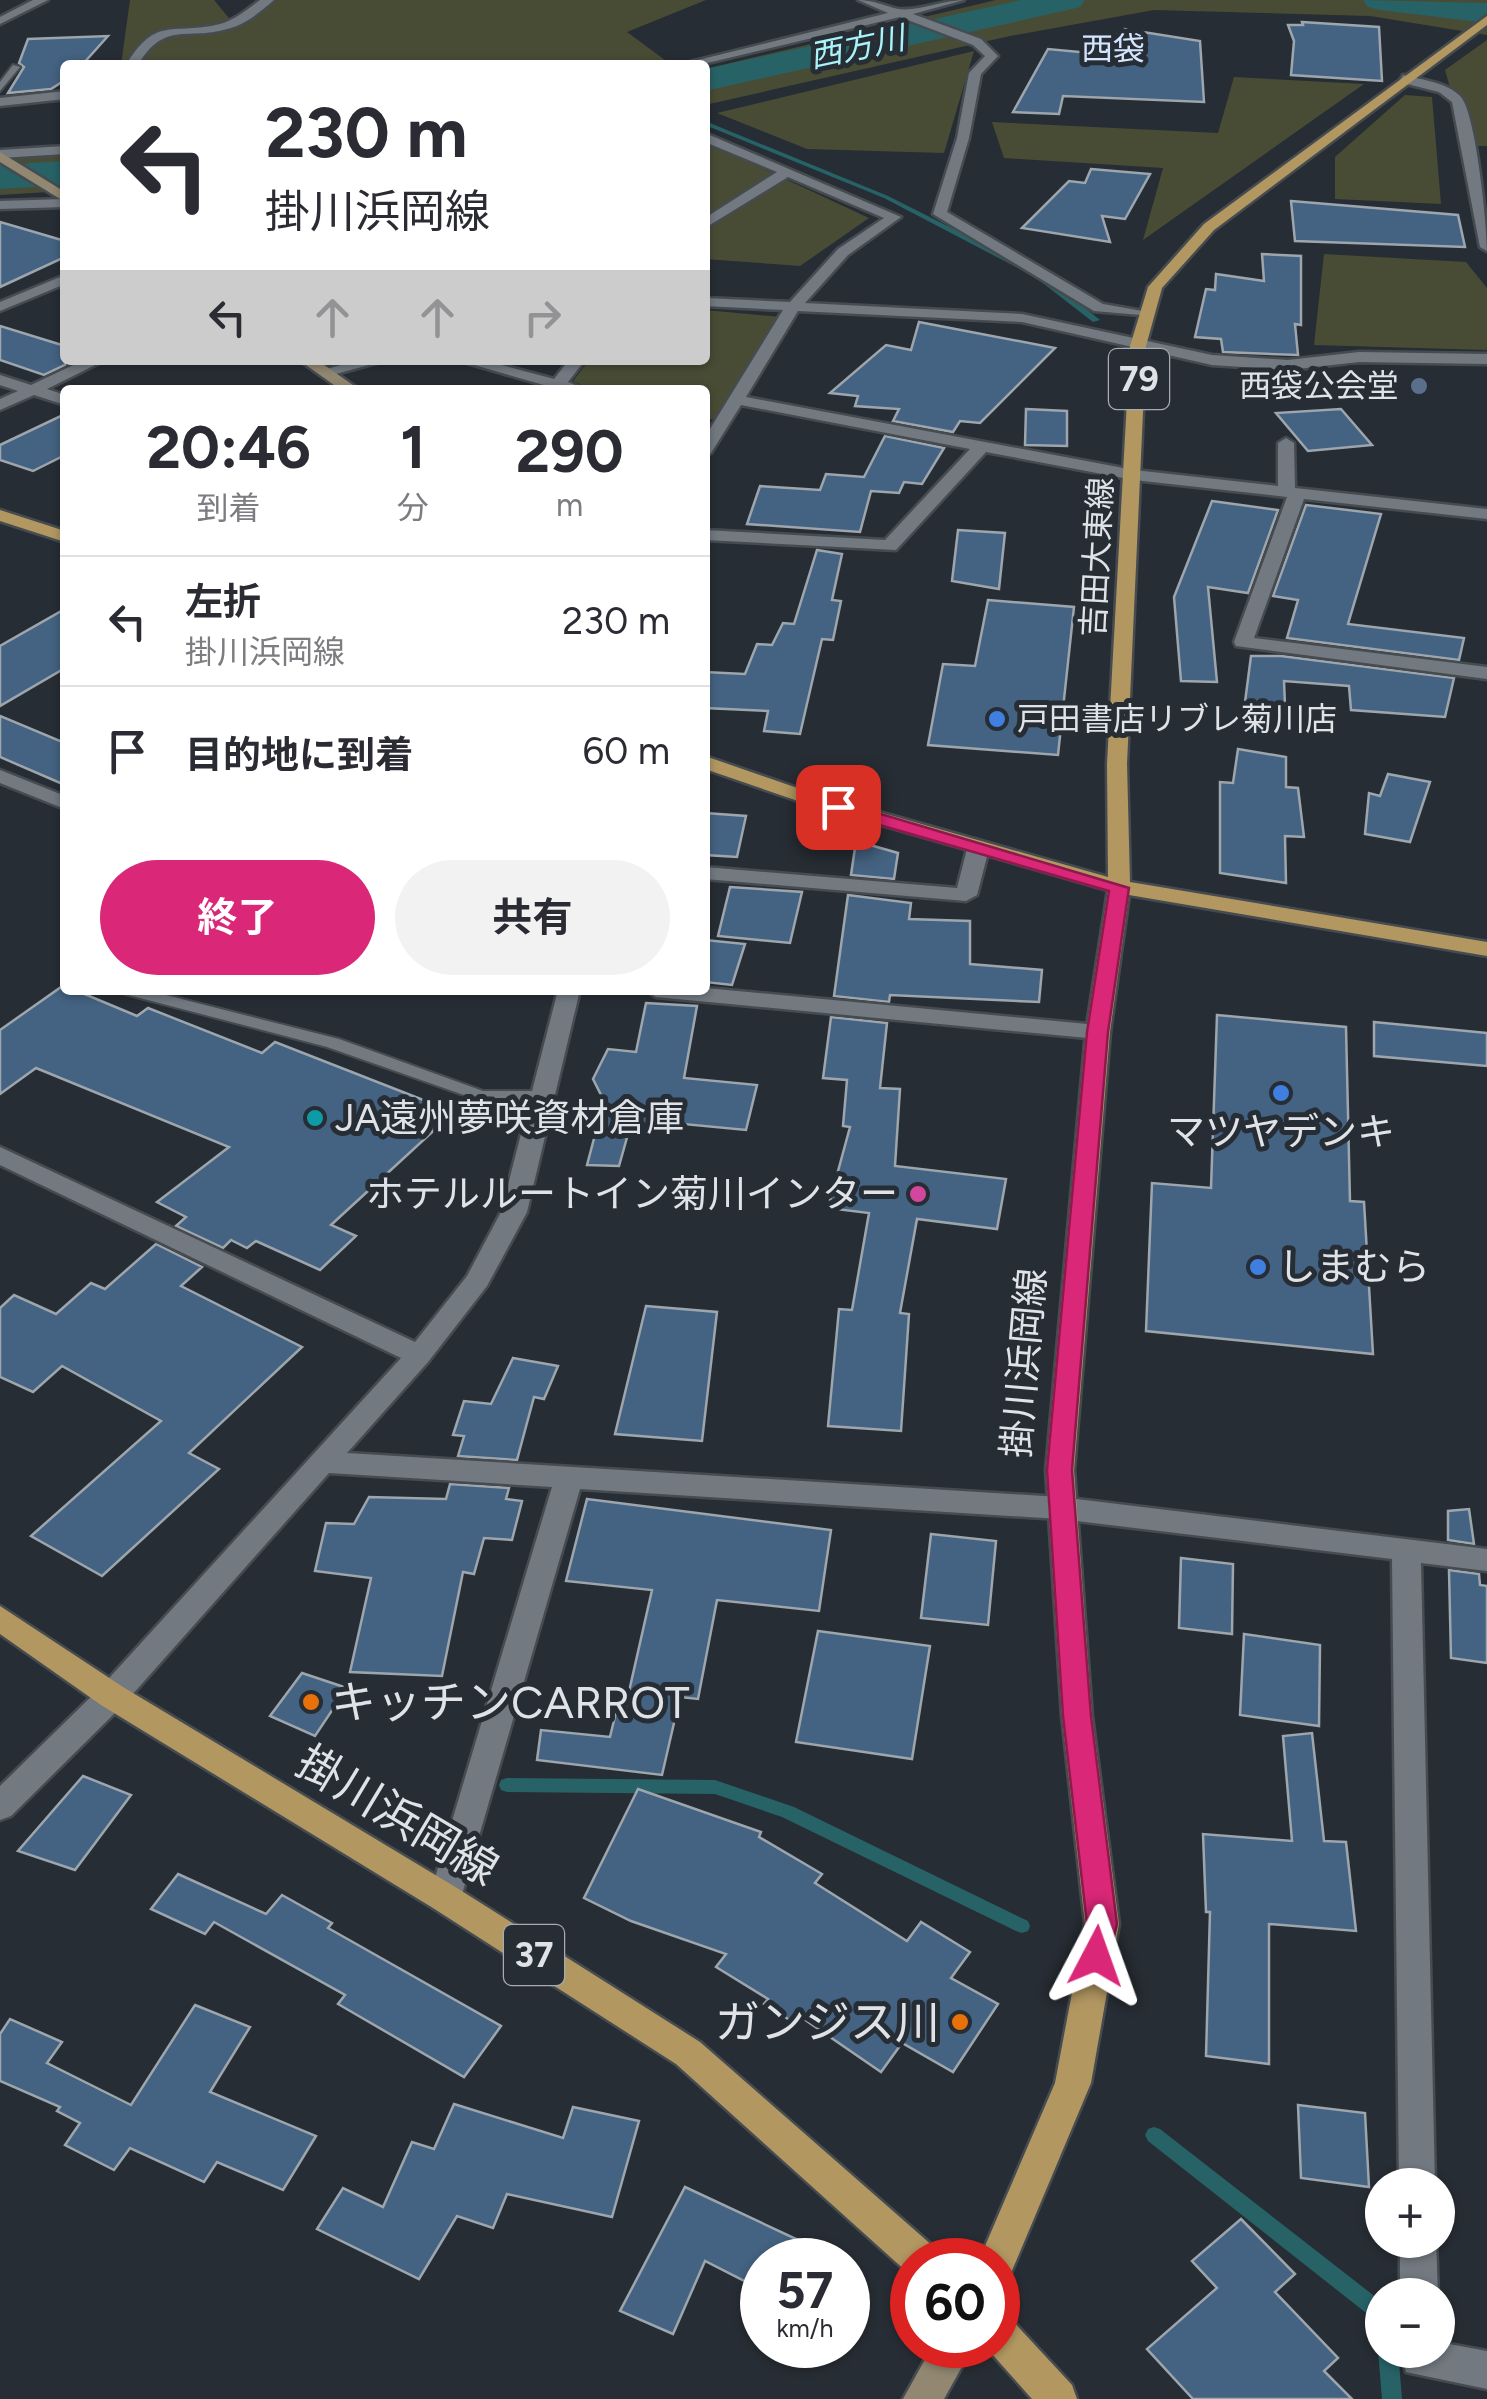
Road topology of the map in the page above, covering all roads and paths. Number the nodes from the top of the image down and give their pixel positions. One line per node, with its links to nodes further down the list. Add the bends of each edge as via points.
1 (42, 0): 6 (street)
2 (268, 0): 8 (street, via 226,27 171,27)
3 (864, 0): 5 (street)
4 (958, 0): 5 (street)
5 (901, 14): 9 (street); 33 (street, via 978,42 992,56 975,73 940,214 1099,308)
6 (0, 21)
7 (1481, 28): 11 (main road, 吉田大東線 / 79)
8 (134, 60)
9 (705, 60)
10 (16, 67): 12 (lane)
11 (1403, 80): 15 (street, via 1454,94); 33 (main road, 吉田大東線 / 79, via 1208,226 1155,288)
12 (0, 88)
13 (60, 96): 14 (street)
14 (0, 102)
15 (1465, 136): 16 (street); 22 (street)
16 (1487, 136)
17 (710, 139): 20 (street)
18 (60, 150): 19 (street)
19 (1, 156): 21 (street)
20 (788, 171): 27 (street); 32 (street, via 894,217 843,252)
21 (60, 196)
22 (1482, 196): 28 (street)
23 (60, 200): 24 (street)
24 (39, 204): 25 (street); 26 (street)
25 (0, 205)
26 (0, 220)
27 (710, 221)
28 (1487, 247)
29 (60, 281): 31 (street)
30 (710, 302): 32 (street)
31 (0, 307)
32 (793, 307): 34 (street, via 1022,318); 48 (street)
33 (1147, 313): 34 (main road, 吉田大東線 / 79)
34 (1138, 346): 35 (street, via 1288,365 1359,357); 53 (main road, 吉田大東線 / 79)
35 (1487, 359)
36 (86, 365): 46 (street)
37 (314, 365): 41 (street)
38 (357, 365): 41 (street)
39 (484, 365): 43 (street)
40 (573, 365): 43 (street)
41 (325, 372): 44 (street)
42 (0, 380): 46 (street)
43 (558, 384): 45 (street)
44 (344, 385)
45 (562, 385)
46 (32, 390): 47 (street); 49 (street)
47 (60, 398)
48 (738, 400): 50 (street); 52 (street)
49 (0, 405)
50 (711, 428)
51 (1286, 442): 54 (street)
52 (982, 446): 53 (street); 58 (street, via 890,546)
53 (1134, 475): 54 (street); 65 (main road, 吉田大東線 / 79, via 1117,764)
54 (1292, 493): 55 (street); 59 (street, via 1243,642)
55 (1487, 514)
56 (0, 515): 57 (main road)
57 (60, 535)
58 (710, 535)
59 (1487, 674)
60 (710, 764): 63 (main road)
61 (0, 776): 62 (street)
62 (60, 801)
63 (978, 849): 64 (street, via 966,895); 65 (main road)
64 (710, 873)
65 (1119, 888): 66 (main road); 70 (main road, 掛川浜岡線)
66 (1487, 949)
67 (151, 995): 71 (lane, via 333,1043 481,1096)
68 (569, 995): 71 (street)
69 (709, 995): 70 (street)
70 (1098, 1032): 76 (main road, 掛川浜岡線)
71 (542, 1096): 73 (street, via 514,1212 478,1280)
72 (0, 1155): 73 (street)
73 (418, 1355): 74 (street)
74 (321, 1462): 75 (street); 80 (street)
75 (568, 1481): 76 (street); 82 (street)
76 (1060, 1508): 77 (street); 85 (main road, 掛川浜岡線, via 1102,1924 1073,2083)
77 (1406, 1550): 78 (street); 83 (street)
78 (1487, 1560)
79 (0, 1618): 80 (main road, 掛川浜岡線 / 37)
80 (112, 1696): 81 (street); 82 (main road, 掛川浜岡線 / 37)
81 (0, 1807)
82 (444, 1898): 84 (main road, 掛川浜岡線 / 37, via 688,2053)
83 (1417, 2168)
84 (896, 2238)
85 (1007, 2238)
86 (1020, 2357): 91 (main road)
87 (1455, 2364): 89 (street)
88 (941, 2368): 90 (street)
89 (1487, 2370)
90 (922, 2399)
91 (1058, 2399)

